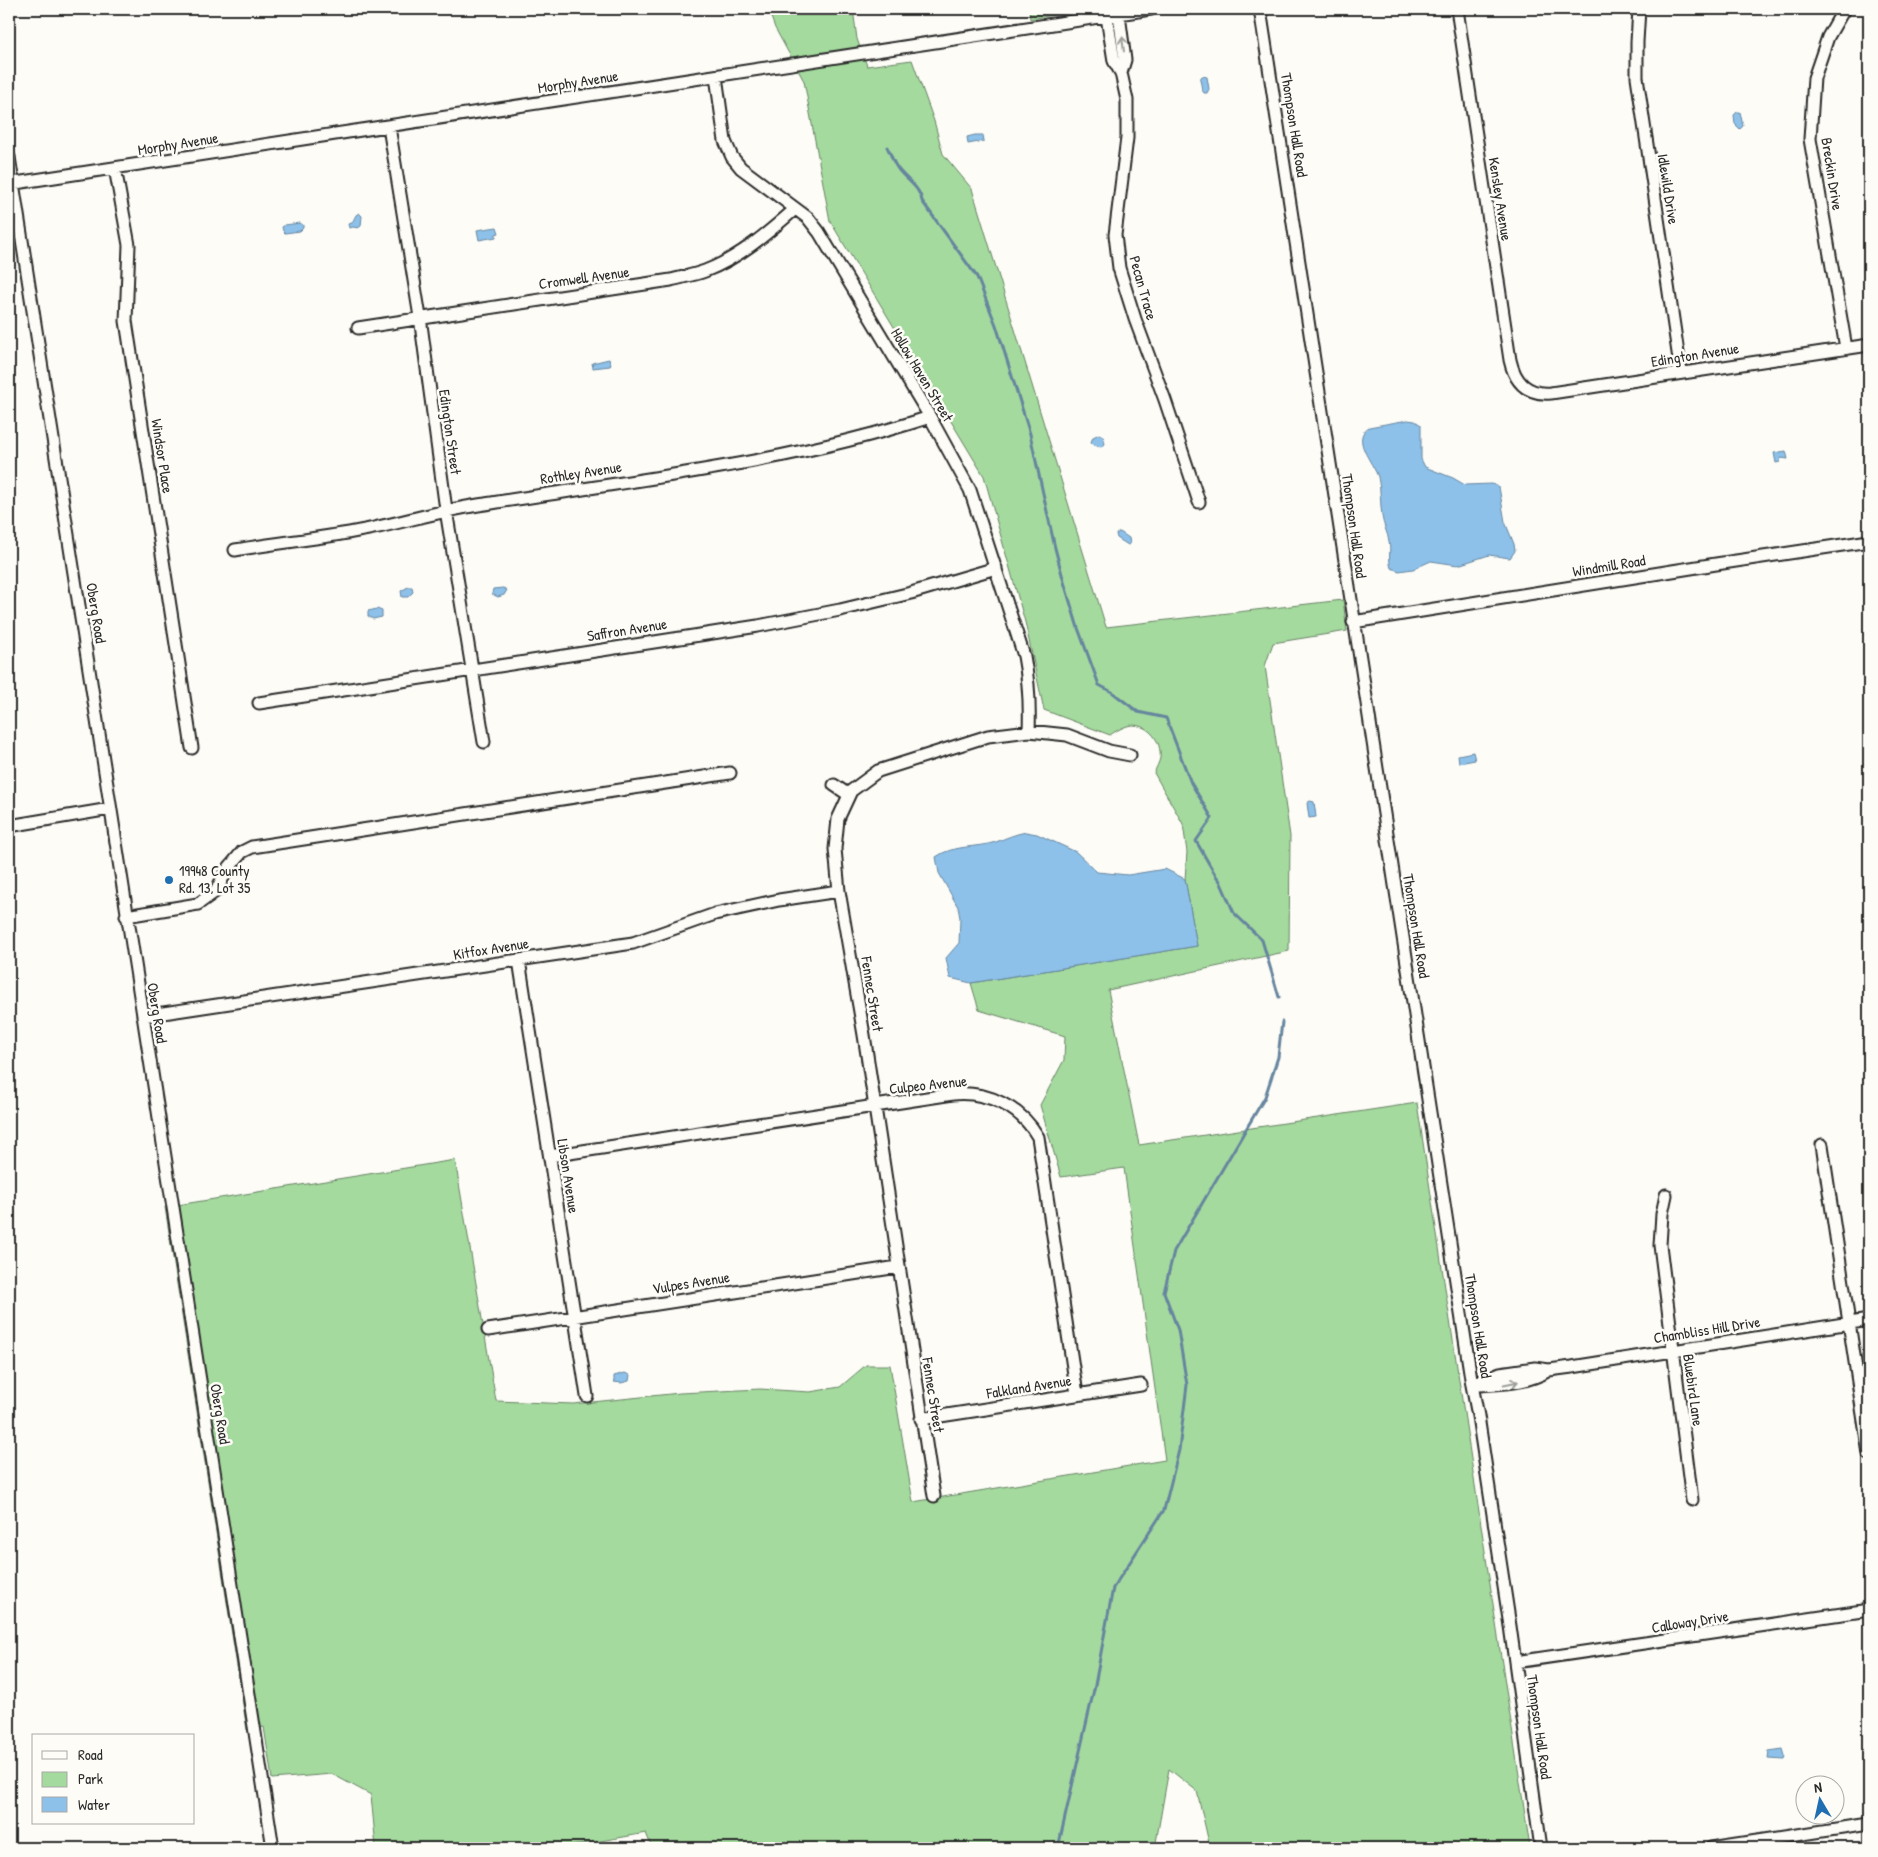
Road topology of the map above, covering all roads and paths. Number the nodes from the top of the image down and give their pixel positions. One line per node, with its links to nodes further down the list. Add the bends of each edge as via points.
1 (1151, 9): 6 (street, Morphy Avenue)
2 (1260, 9): 27 (street, Thompson Hall Road)
3 (1457, 9): 20 (street, Kensley Avenue, via 1510,360 1516,377)
4 (1639, 9): 19 (street, Idlewild Drive, via 1637,77)
5 (1844, 9): 18 (street, Breckin Drive, via 1828,37 1814,78 1810,139)
6 (1119, 15): 7 (street, Morphy Avenue); 8 (street, Pecan Trace, one-way to 6, via 1125,60)
7 (1107, 17): 8 (street, Pecan Trace, via 1114,61); 9 (street, Morphy Avenue)
8 (1121, 73): 22 (street, Pecan Trace, via 1127,100 1127,138 1115,235 1119,268)
9 (716, 76): 10 (street, Morphy Avenue); 14 (street, Hollow Haven Street, via 725,141 732,157 741,168)
10 (389, 127): 12 (street, Morphy Avenue); 15 (street, Edington Street)
11 (9, 157): 13 (street, Oberg Road)
12 (115, 168): 13 (street, Morphy Avenue); 32 (street, Windsor Place, via 129,245 126,321)
13 (11, 184): 37 (street, Oberg Road)
14 (795, 209): 15 (street, Cromwell Avenue, via 737,255 705,271 670,280); 21 (street, Hollow Haven Street, via 820,232)
15 (420, 317): 16 (street, Cromwell Avenue); 23 (street, Edington Street)
16 (358, 328)
17 (1869, 345): 18 (street, Edington Avenue)
18 (1846, 348): 19 (street, Edington Avenue)
19 (1681, 373): 20 (street, Edington Avenue, via 1551,393 1541,394)
20 (1527, 389)
21 (930, 417): 23 (street, Rothley Avenue, via 854,439 735,465); 26 (street, Hollow Haven Street, via 970,490)
22 (1199, 502)
23 (446, 510): 25 (street, Rothley Avenue, via 373,528); 28 (street, Edington Street)
24 (1869, 541): 27 (street, Windmill Road)
25 (235, 550)
26 (996, 568): 28 (street, Saffron Avenue, via 911,593 758,626); 30 (street, Hollow Haven Street, via 1029,679)
27 (1353, 622): 54 (street, Thompson Hall Road)
28 (472, 670): 29 (street, Saffron Avenue); 31 (street, Edington Street)
29 (259, 703)
30 (1029, 731): 33 (street, Fennec Street, via 1067,735 1109,751); 36 (street, Fennec Street, via 988,736 901,762 861,782)
31 (484, 742)
32 (192, 748)
33 (1130, 755)
34 (730, 773): 40 (street, via 252,847 242,852 216,890 198,904)
35 (834, 785): 36 (street)
36 (849, 796): 39 (street, Fennec Street, via 835,834)
37 (110, 810): 38 (street); 40 (street, Oberg Road)
38 (9, 826)
39 (839, 891): 41 (street, Kitfox Avenue, via 715,914 633,943); 43 (street, Fennec Street)
40 (126, 916): 42 (street, Oberg Road)
41 (519, 960): 42 (street, Kitfox Avenue); 45 (street, Libson Avenue)
42 (142, 1016): 64 (street, Oberg Road)
43 (874, 1106): 45 (street, Culpeo Avenue); 47 (street, Fennec Street); 55 (street, Culpeo Avenue, via 976,1094 999,1102 1030,1124 1038,1137)
44 (1822, 1145): 50 (street)
45 (550, 1156): 48 (street, Libson Avenue)
46 (1666, 1195): 52 (street, Bluebird Lane, via 1660,1245)
47 (898, 1267): 48 (street, Vulpes Avenue); 57 (street, Fennec Street)
48 (575, 1316): 51 (street, Vulpes Avenue); 56 (street, Libson Avenue)
49 (1869, 1320): 50 (street, Chambliss Hill Drive)
50 (1849, 1323): 52 (street, Chambliss Hill Drive); 58 (street)
51 (488, 1330)
52 (1672, 1350): 54 (street, Chambliss Hill Drive, via 1549,1370 1538,1377 1503,1384); 60 (street, Bluebird Lane)
53 (1141, 1385): 55 (street, Falkland Avenue)
54 (1472, 1385): 62 (street, Thompson Hall Road)
55 (1077, 1394): 57 (street, Falkland Avenue)
56 (587, 1396)
57 (922, 1419): 59 (street, Fennec Street)
58 (1869, 1454)
59 (934, 1496)
60 (1692, 1500)
61 (1869, 1610): 62 (street, Calloway Drive)
62 (1515, 1662): 65 (street, Thompson Hall Road)
63 (1869, 1824): 66 (street)
64 (273, 1848)
65 (1541, 1848)
66 (1712, 1848)

